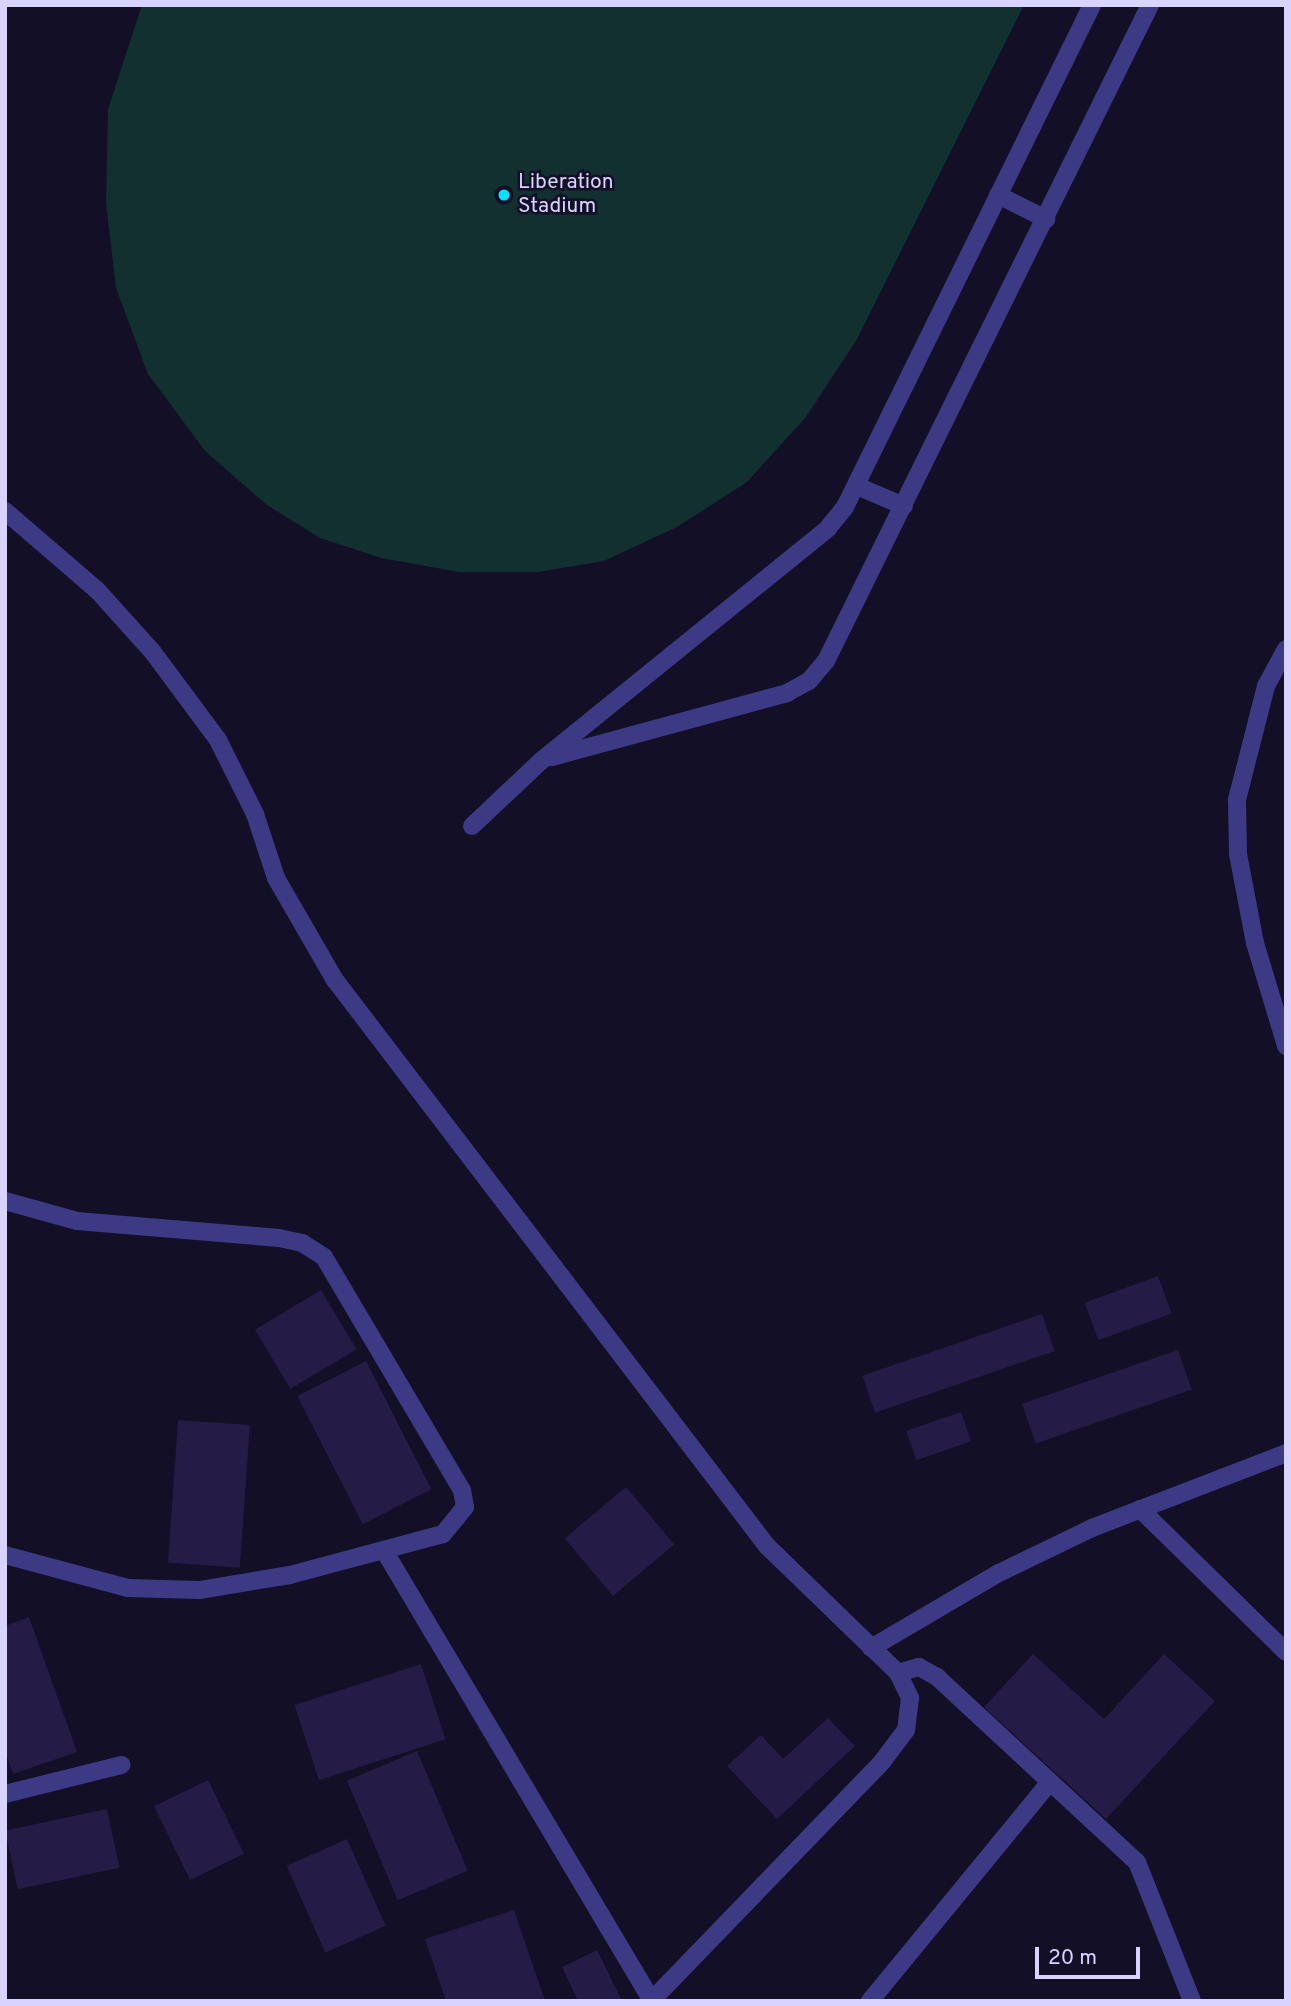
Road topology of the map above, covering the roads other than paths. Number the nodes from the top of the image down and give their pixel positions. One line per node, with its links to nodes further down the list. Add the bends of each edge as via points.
1 (1092, 5): 3 (street)
2 (1150, 5): 4 (street)
3 (998, 195): 4 (street); 5 (street)
4 (1046, 219): 6 (street)
5 (857, 486): 6 (street); 9 (street, via 828,528)
6 (904, 506): 9 (street, via 826,661 809,681 787,693)
7 (5, 511): 17 (street, via 97,590 152,651 218,740 255,814 276,878 335,980 767,1546)
8 (1286, 649): 11 (street, via 1266,686 1237,800 1238,854 1255,943)
9 (542, 760): 10 (street)
10 (472, 826)
11 (1286, 1046)
12 (5, 1201): 15 (street, via 77,1220 279,1238 302,1242 324,1256 462,1490 465,1507 443,1534)
13 (1286, 1453): 14 (street)
14 (1140, 1509): 17 (street, via 999,1573); 18 (street)
15 (384, 1552): 16 (street, via 199,1590 128,1587); 23 (street)
16 (5, 1555)
17 (871, 1648): 19 (street)
18 (1286, 1652)
19 (898, 1673): 21 (street, via 919,1667 937,1677); 23 (street, via 910,1698 906,1730 883,1761)
20 (121, 1765): 22 (street)
21 (1050, 1782): 24 (street); 25 (street, via 1137,1862)
22 (5, 1794)
23 (652, 2001)
24 (870, 2001)
25 (1192, 2001)

